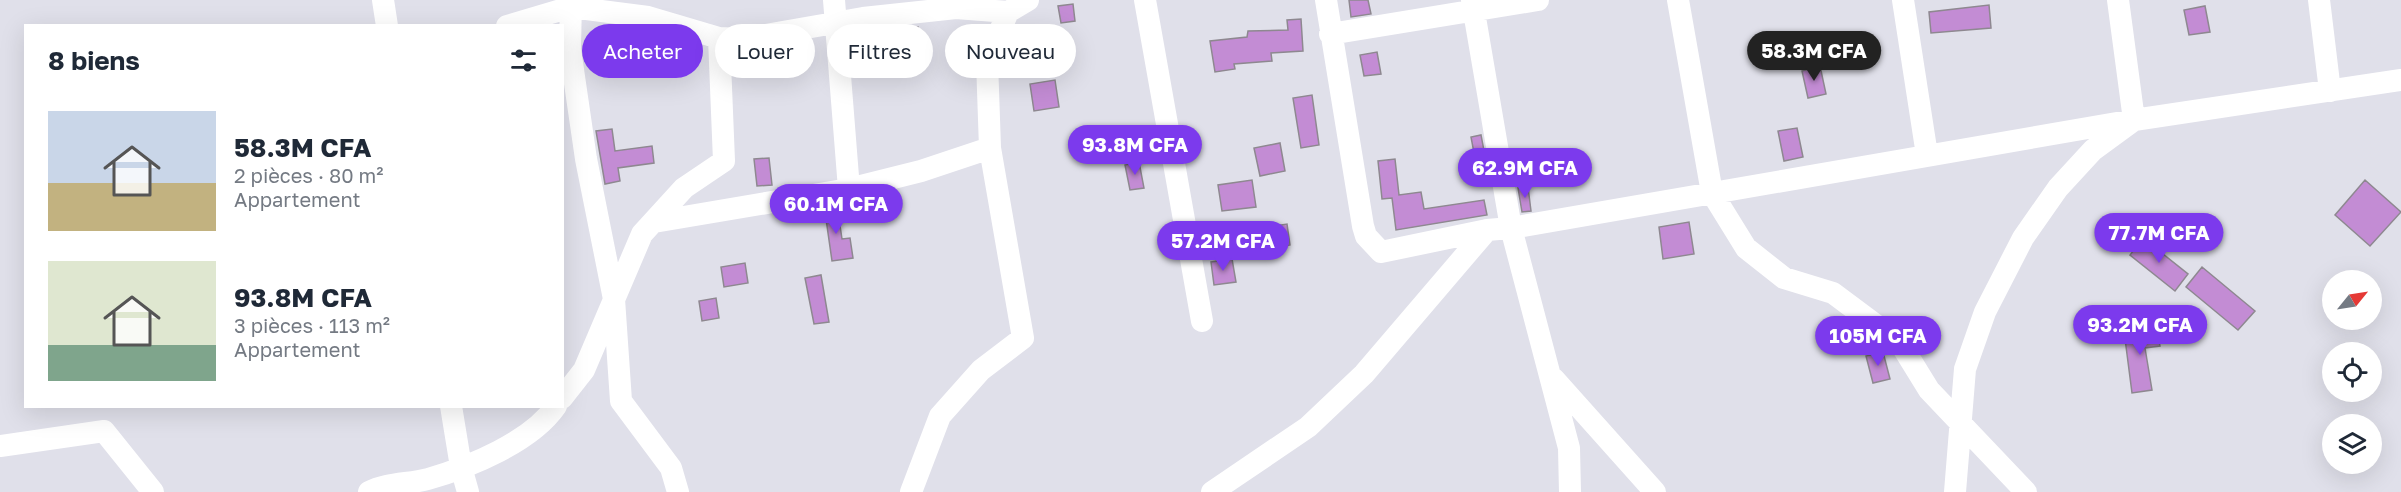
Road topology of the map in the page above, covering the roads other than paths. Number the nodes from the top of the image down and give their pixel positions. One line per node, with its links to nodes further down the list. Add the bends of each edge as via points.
1 (383, 0): 15 (street)
2 (834, 0): 14 (street)
3 (1028, 0): 13 (street)
4 (1145, 0): 32 (street)
5 (1326, 0): 18 (street)
6 (1538, 0): 12 (street)
7 (1678, 0): 27 (street)
8 (1902, 0): 25 (street)
9 (2118, 0): 23 (street)
10 (2319, 0): 22 (street)
11 (571, 4): 16 (street); 19 (street, via 648,17); 31 (street, via 570,49 586,159)
12 (1473, 5): 18 (street); 29 (street)
13 (1008, 12): 14 (street, via 956,8); 24 (street, via 987,61)
14 (835, 23): 17 (street); 26 (street)
15 (387, 24)
16 (513, 24)
17 (815, 26)
18 (1330, 34): 30 (street, via 1366,236 1382,252)
19 (715, 37)
20 (721, 78): 28 (street, via 724,160 684,188)
21 (2401, 80): 22 (street)
22 (2330, 91): 23 (street)
23 (2134, 120): 25 (street); 37 (street, via 2086,157 2058,188 2023,238 1985,312 1965,369)
24 (990, 148): 26 (street); 44 (street, via 1023,338 981,370 940,416)
25 (1927, 155): 27 (street)
26 (849, 189): 28 (street)
27 (1712, 193): 29 (street); 37 (street, via 1746,248 1784,278 1833,292 1900,343 1929,390)
28 (654, 222): 31 (street, via 642,234)
29 (1511, 228): 30 (street); 33 (street)
30 (1487, 230): 45 (street, via 1364,374 1308,427)
31 (614, 299): 34 (street, via 584,369); 43 (street, via 621,402 671,468)
32 (1202, 321)
33 (1551, 376): 46 (street, via 1569,448); 47 (street)
34 (564, 395)
35 (451, 408): 39 (street)
36 (555, 408): 39 (street, via 545,422 508,446)
37 (1962, 423): 48 (street); 49 (street)
38 (0, 446): 40 (street, via 104,431)
39 (461, 467): 41 (street); 42 (street)
40 (153, 492)
41 (369, 492)
42 (468, 492)
43 (678, 492)
44 (911, 492)
45 (1212, 492)
46 (1570, 492)
47 (1655, 492)
48 (1955, 492)
49 (2026, 492)

